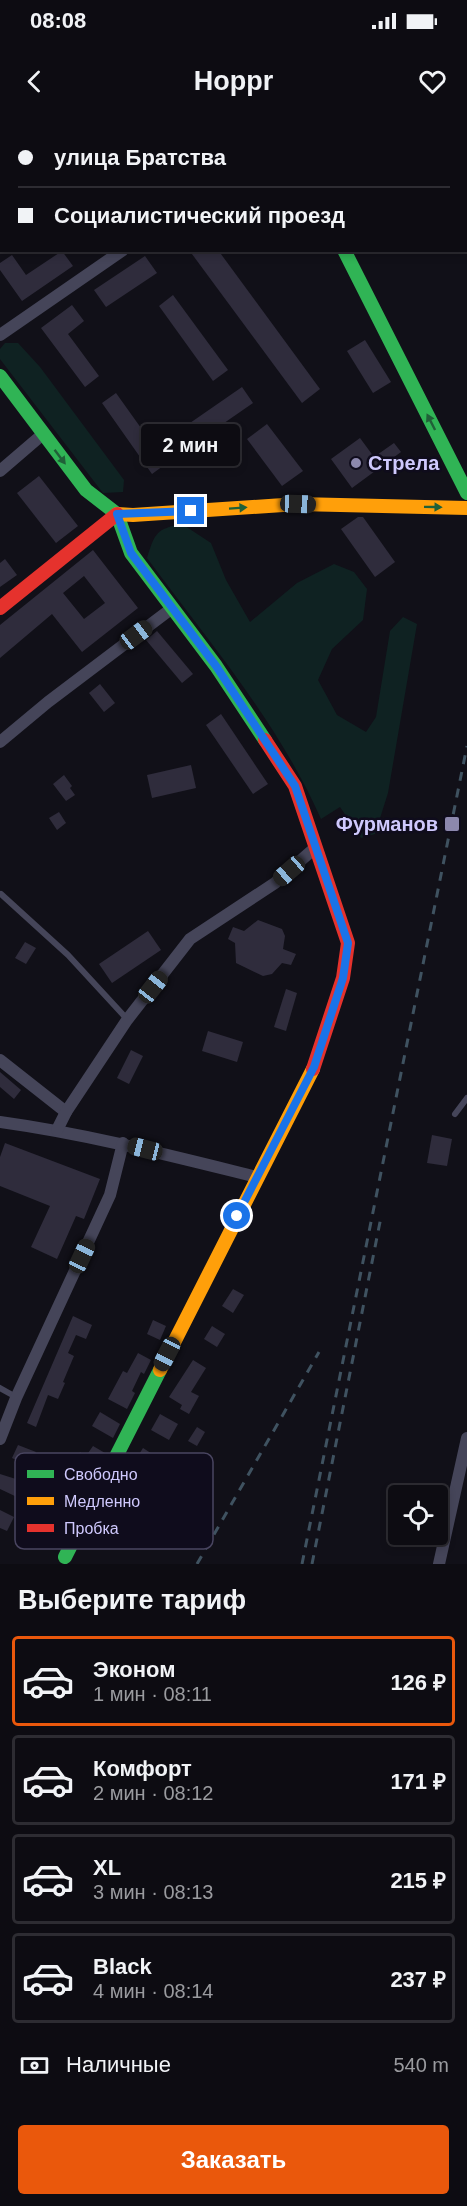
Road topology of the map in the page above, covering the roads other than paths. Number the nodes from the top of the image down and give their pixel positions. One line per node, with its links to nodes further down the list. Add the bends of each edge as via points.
1 (120, 252): 3 (street)
2 (345, 252): 7 (street, one-way to 2)
3 (0, 335)
4 (0, 376): 5 (street)
5 (43, 434): 6 (street); 9 (street, one-way to 9, via 86,490)
6 (0, 471)
7 (467, 493)
8 (467, 508): 9 (street, one-way to 8, via 298,504)
9 (117, 514): 10 (street); 11 (street, via 131,553)
10 (0, 608)
11 (171, 609): 12 (street); 13 (street, via 216,666 295,786)
12 (0, 742)
13 (316, 847): 15 (street, via 275,883 190,939); 23 (street, via 348,943 343,978 314,1067)
14 (1, 894): 15 (lane, via 68,955)
15 (127, 1020): 18 (street)
16 (0, 1060): 18 (street)
17 (467, 1098): 19 (lane)
18 (66, 1112): 21 (street)
19 (455, 1114)
20 (0, 1122): 21 (street)
21 (57, 1130): 22 (street)
22 (123, 1143): 23 (street); 25 (street, via 110,1195)
23 (257, 1177): 28 (street)
24 (0, 1388): 25 (lane)
25 (16, 1398): 27 (street)
26 (467, 1438): 31 (street)
27 (0, 1439)
28 (118, 1453)
29 (69, 1549): 30 (street)
30 (65, 1557)
31 (440, 1564)

